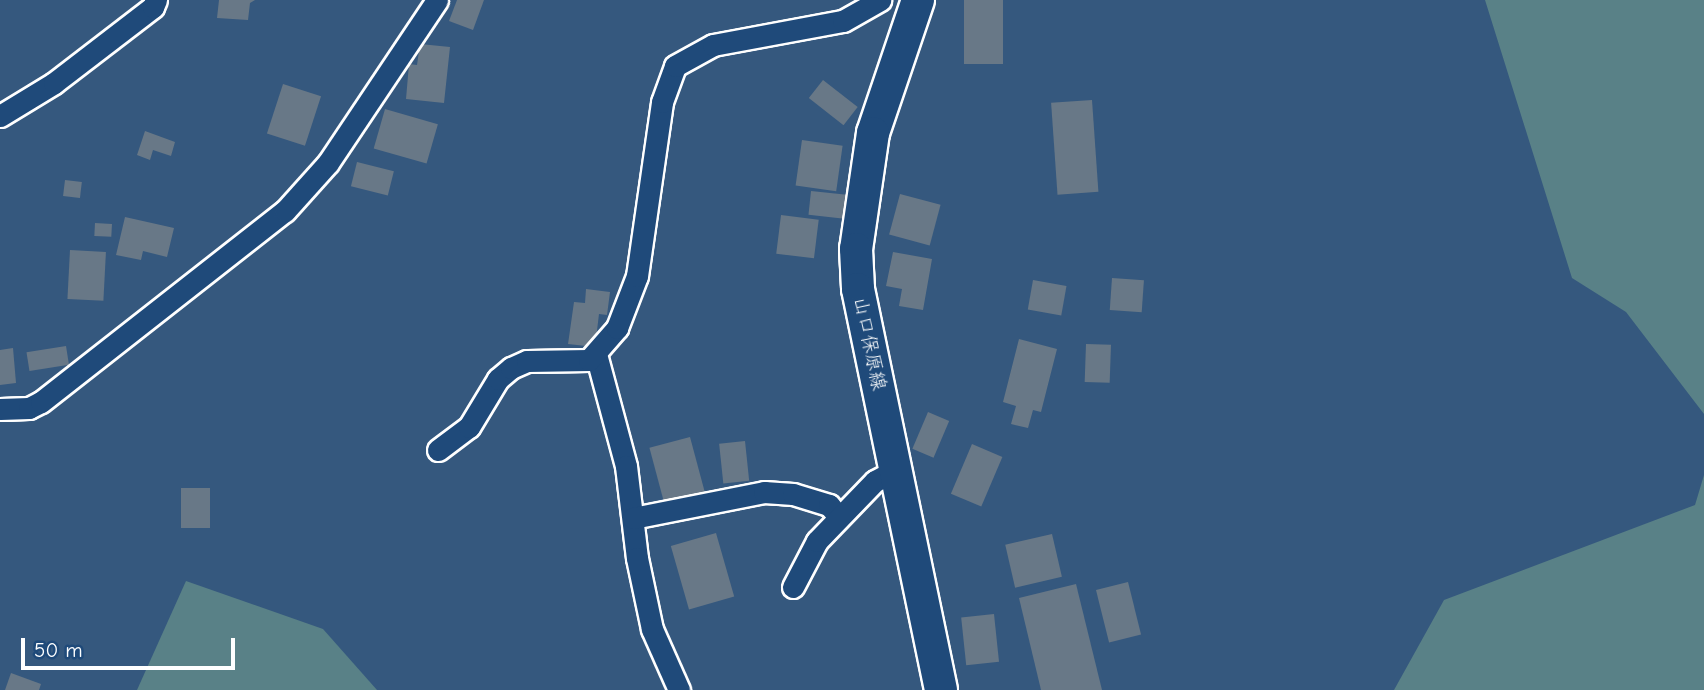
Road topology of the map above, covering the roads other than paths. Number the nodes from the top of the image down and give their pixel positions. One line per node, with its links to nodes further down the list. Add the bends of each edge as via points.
1 (156, 0): 5 (street, via 153,7 54,83)
2 (438, 0): 7 (street, via 328,163 285,211 41,402 29,408)
3 (880, 0): 6 (street, via 843,21 712,45 675,66 662,102 637,276 617,328)
4 (918, 0): 9 (main road, 山口保原線, via 873,133 856,249 858,289)
5 (0, 116)
6 (596, 354): 8 (street, via 579,362 518,363 498,379 469,427); 11 (street, via 626,466)
7 (0, 409)
8 (438, 450)
9 (896, 470): 10 (street, via 875,481); 14 (main road, 山口保原線)
10 (839, 517): 11 (street, via 829,505 793,494 764,492); 12 (street, via 817,541)
11 (633, 518): 13 (street, via 652,629)
12 (793, 587)
13 (679, 690)
14 (942, 690)

